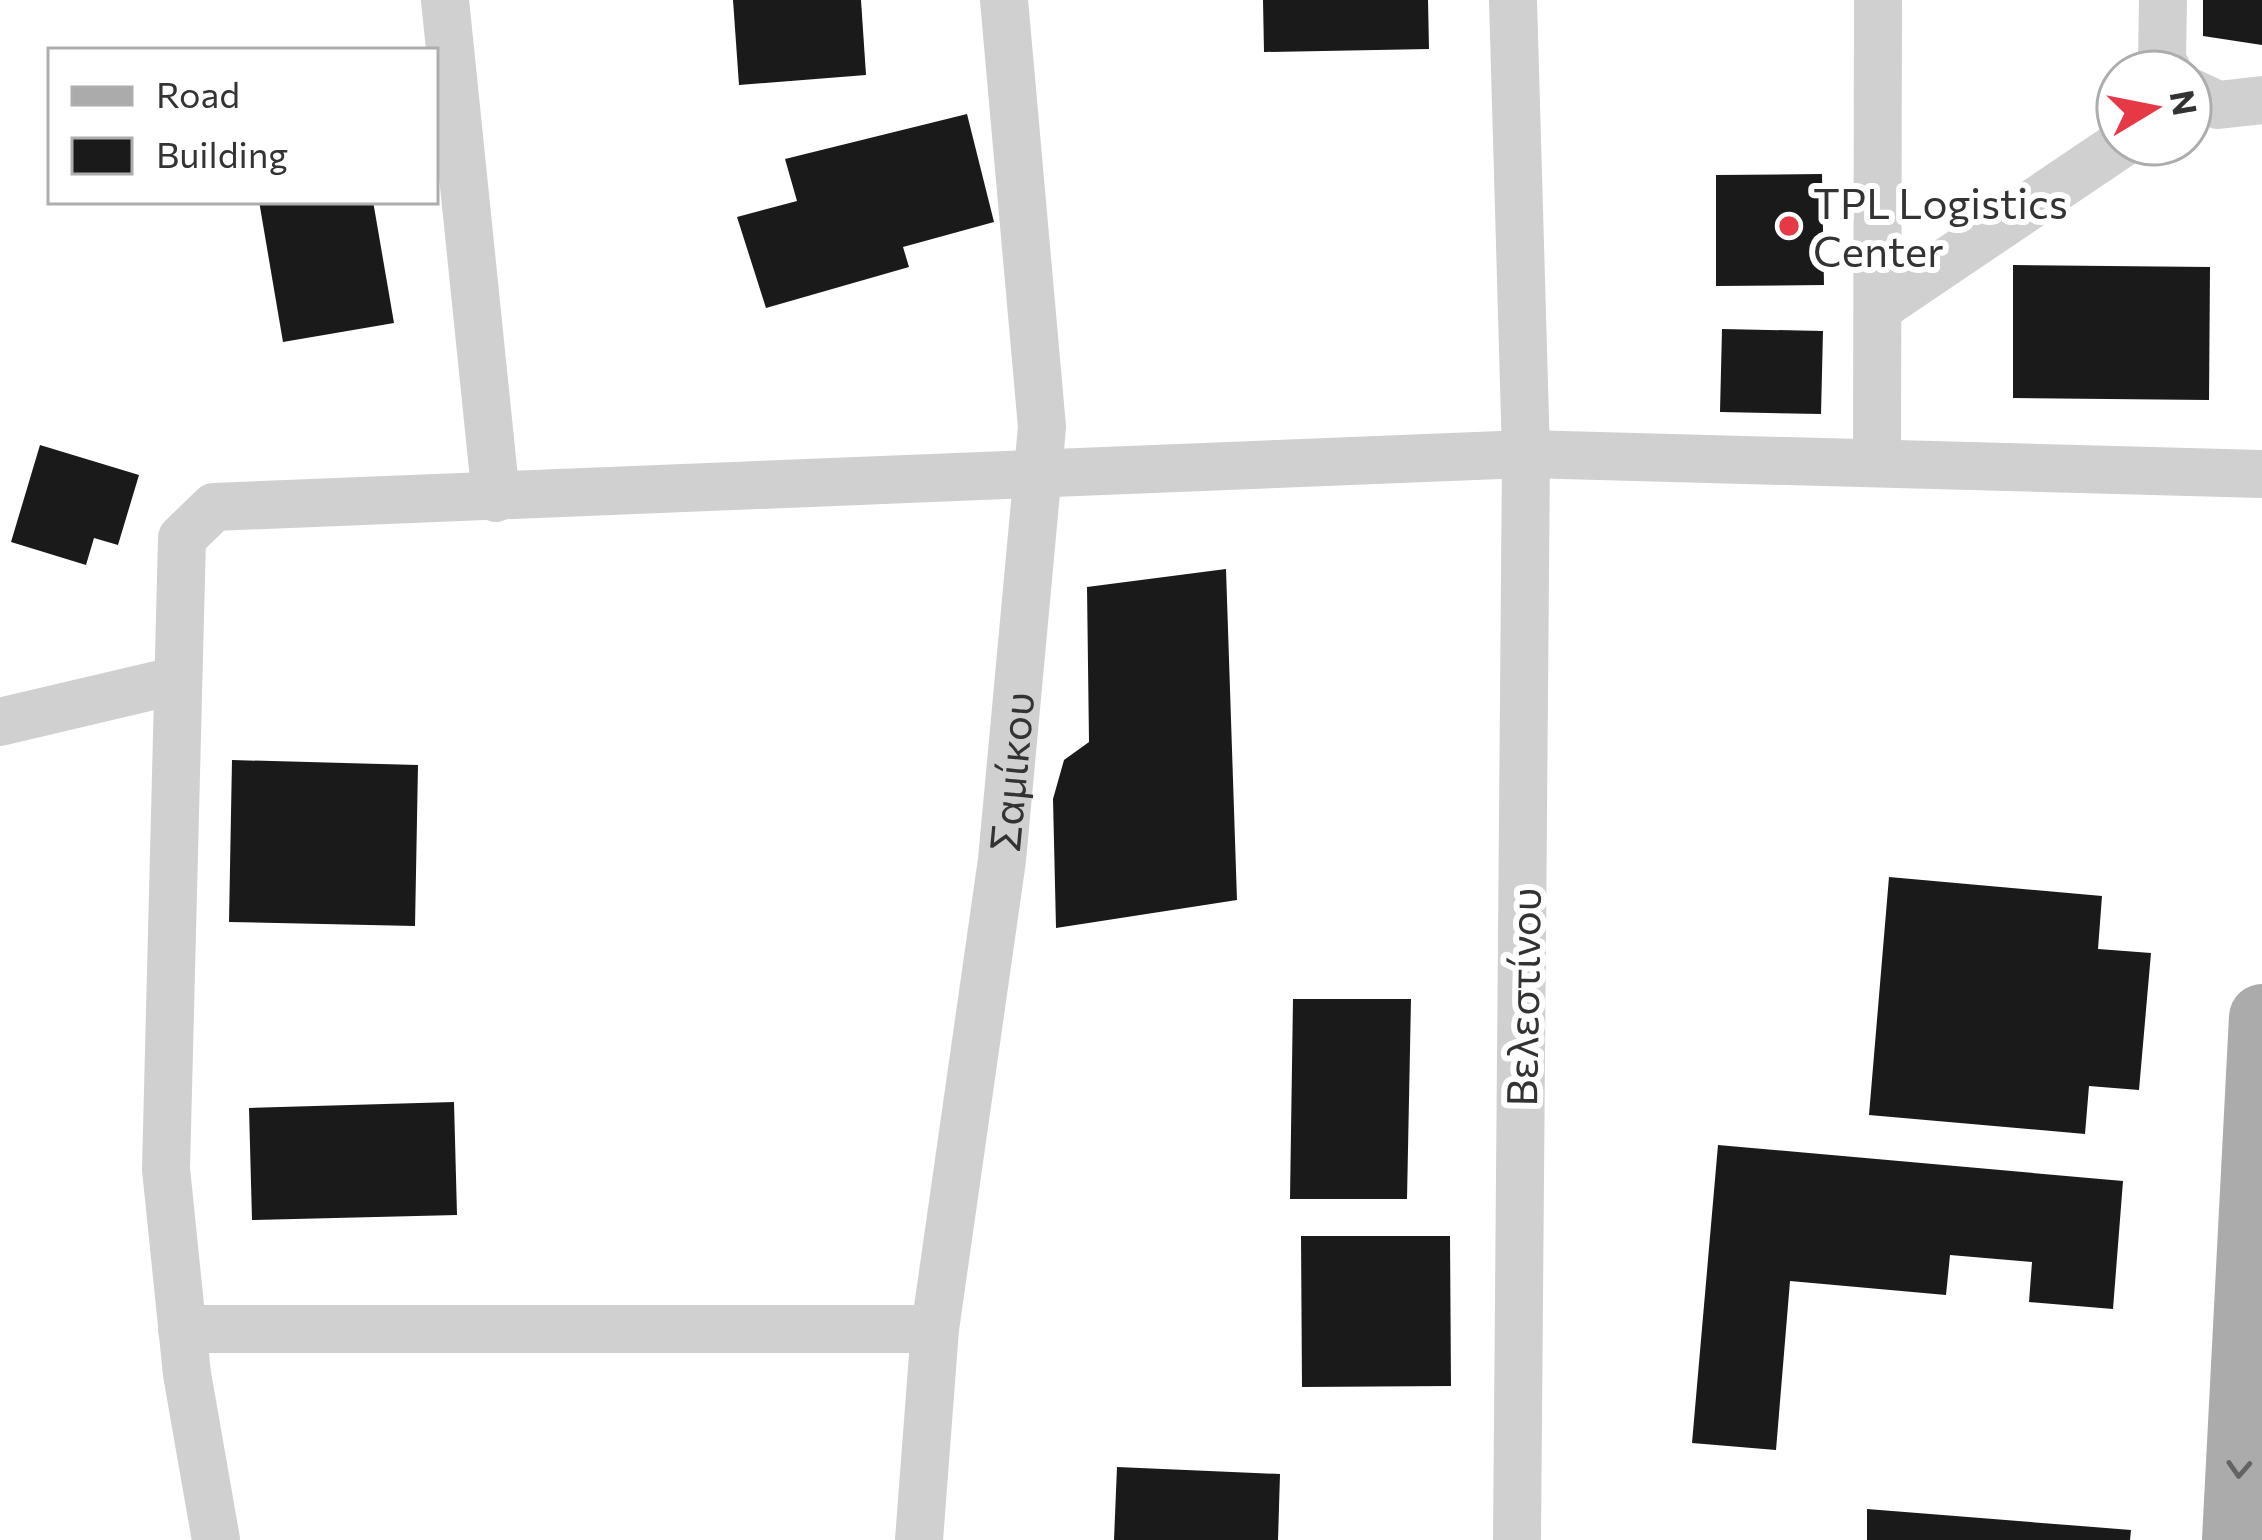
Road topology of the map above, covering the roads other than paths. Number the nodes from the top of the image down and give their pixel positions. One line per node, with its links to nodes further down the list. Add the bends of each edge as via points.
1 (445, 0): 15 (street)
2 (1004, 0): 13 (street, Σαμίκου)
3 (1513, 0): 11 (street, Βελεστίνου)
4 (1878, 0): 10 (street)
5 (2162, 0): 6 (street)
6 (2162, 48)
7 (2262, 100): 8 (street)
8 (2214, 103)
9 (2094, 162): 10 (street)
10 (1878, 308): 12 (street)
11 (1526, 454): 12 (street); 13 (street); 23 (street, Βελεστίνου)
12 (1877, 460): 14 (street)
13 (1040, 470): 15 (street); 20 (street, Σαμίκου, via 1002,860)
14 (2262, 474)
15 (496, 498): 16 (street, via 214,507 182,538)
16 (178, 680): 17 (street); 19 (street, via 166,1168)
17 (0, 722)
18 (2262, 1017): 24 (main road, one-way to 24)
19 (182, 1329): 20 (street); 21 (street)
20 (935, 1329): 22 (street, Σαμίκου)
21 (216, 1540)
22 (919, 1540)
23 (1516, 1540)
24 (2235, 1540)

